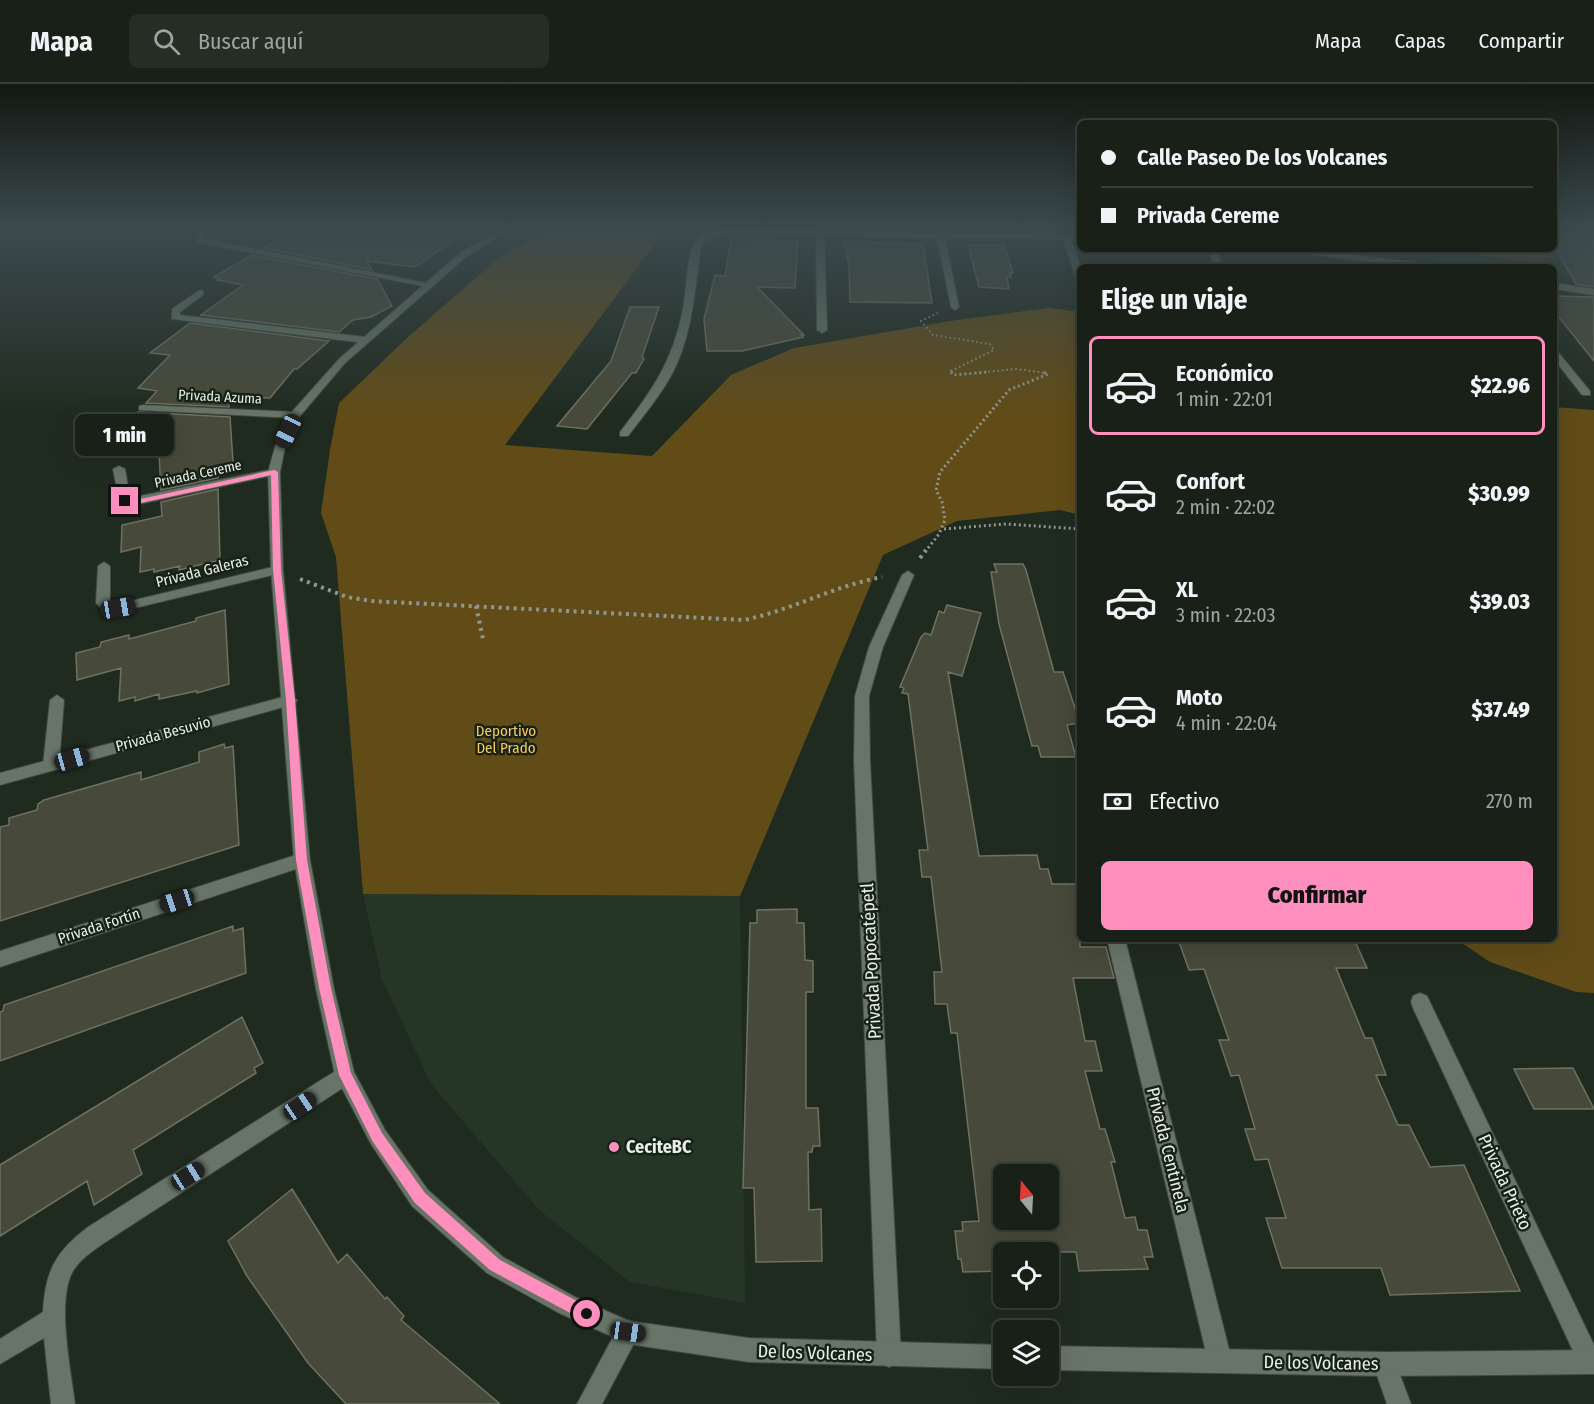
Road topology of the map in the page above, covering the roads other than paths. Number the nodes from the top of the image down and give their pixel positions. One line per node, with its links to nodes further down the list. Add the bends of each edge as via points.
1 (421, 291): 8 (street, De los Volcanes)
2 (690, 291): 13 (street, via 684,328 674,356 661,384)
3 (821, 291): 7 (street)
4 (952, 291): 6 (street)
5 (200, 293): 8 (street, via 175,311 174,317)
6 (955, 307)
7 (822, 330)
8 (365, 340): 12 (street, De los Volcanes)
9 (1557, 357): 10 (street)
10 (1587, 393)
11 (143, 408): 12 (street, Privada Azuma)
12 (295, 415): 15 (street, De los Volcanes, via 280,447)
13 (624, 434)
14 (119, 469): 15 (street, Privada Cereme, via 124,497 129,502)
15 (274, 472): 17 (street, De los Volcanes)
16 (104, 566): 17 (street, Privada Galeras, via 103,603 118,608)
17 (277, 570): 20 (street, De los Volcanes)
18 (908, 575): 31 (street, Privada Popocatépetl, via 876,647 862,696)
19 (57, 700): 21 (street)
20 (291, 700): 21 (street, Privada Besuvio); 23 (street, De los Volcanes)
21 (51, 765): 22 (street, Privada Besuvio)
22 (0, 779)
23 (302, 860): 25 (street, Privada Fortín); 27 (street, De los Volcanes)
24 (1117, 942): 34 (street, Privada Centinela)
25 (0, 959)
26 (1420, 1002): 35 (street, Privada Prieto)
27 (345, 1075): 28 (street, via 78,1248 62,1267); 29 (street, De los Volcanes, via 378,1137 420,1198 495,1265 567,1305)
28 (54, 1318): 30 (street); 37 (street)
29 (628, 1332): 31 (street, De los Volcanes, via 749,1350); 38 (street)
30 (0, 1352)
31 (890, 1356): 32 (street, De los Volcanes)
32 (993, 1357)
33 (1059, 1358): 34 (street, De los Volcanes)
34 (1221, 1361): 36 (street, De los Volcanes)
35 (1592, 1362): 36 (street, De los Volcanes)
36 (1385, 1364): 39 (street)
37 (63, 1404)
38 (589, 1404)
39 (1399, 1404)

